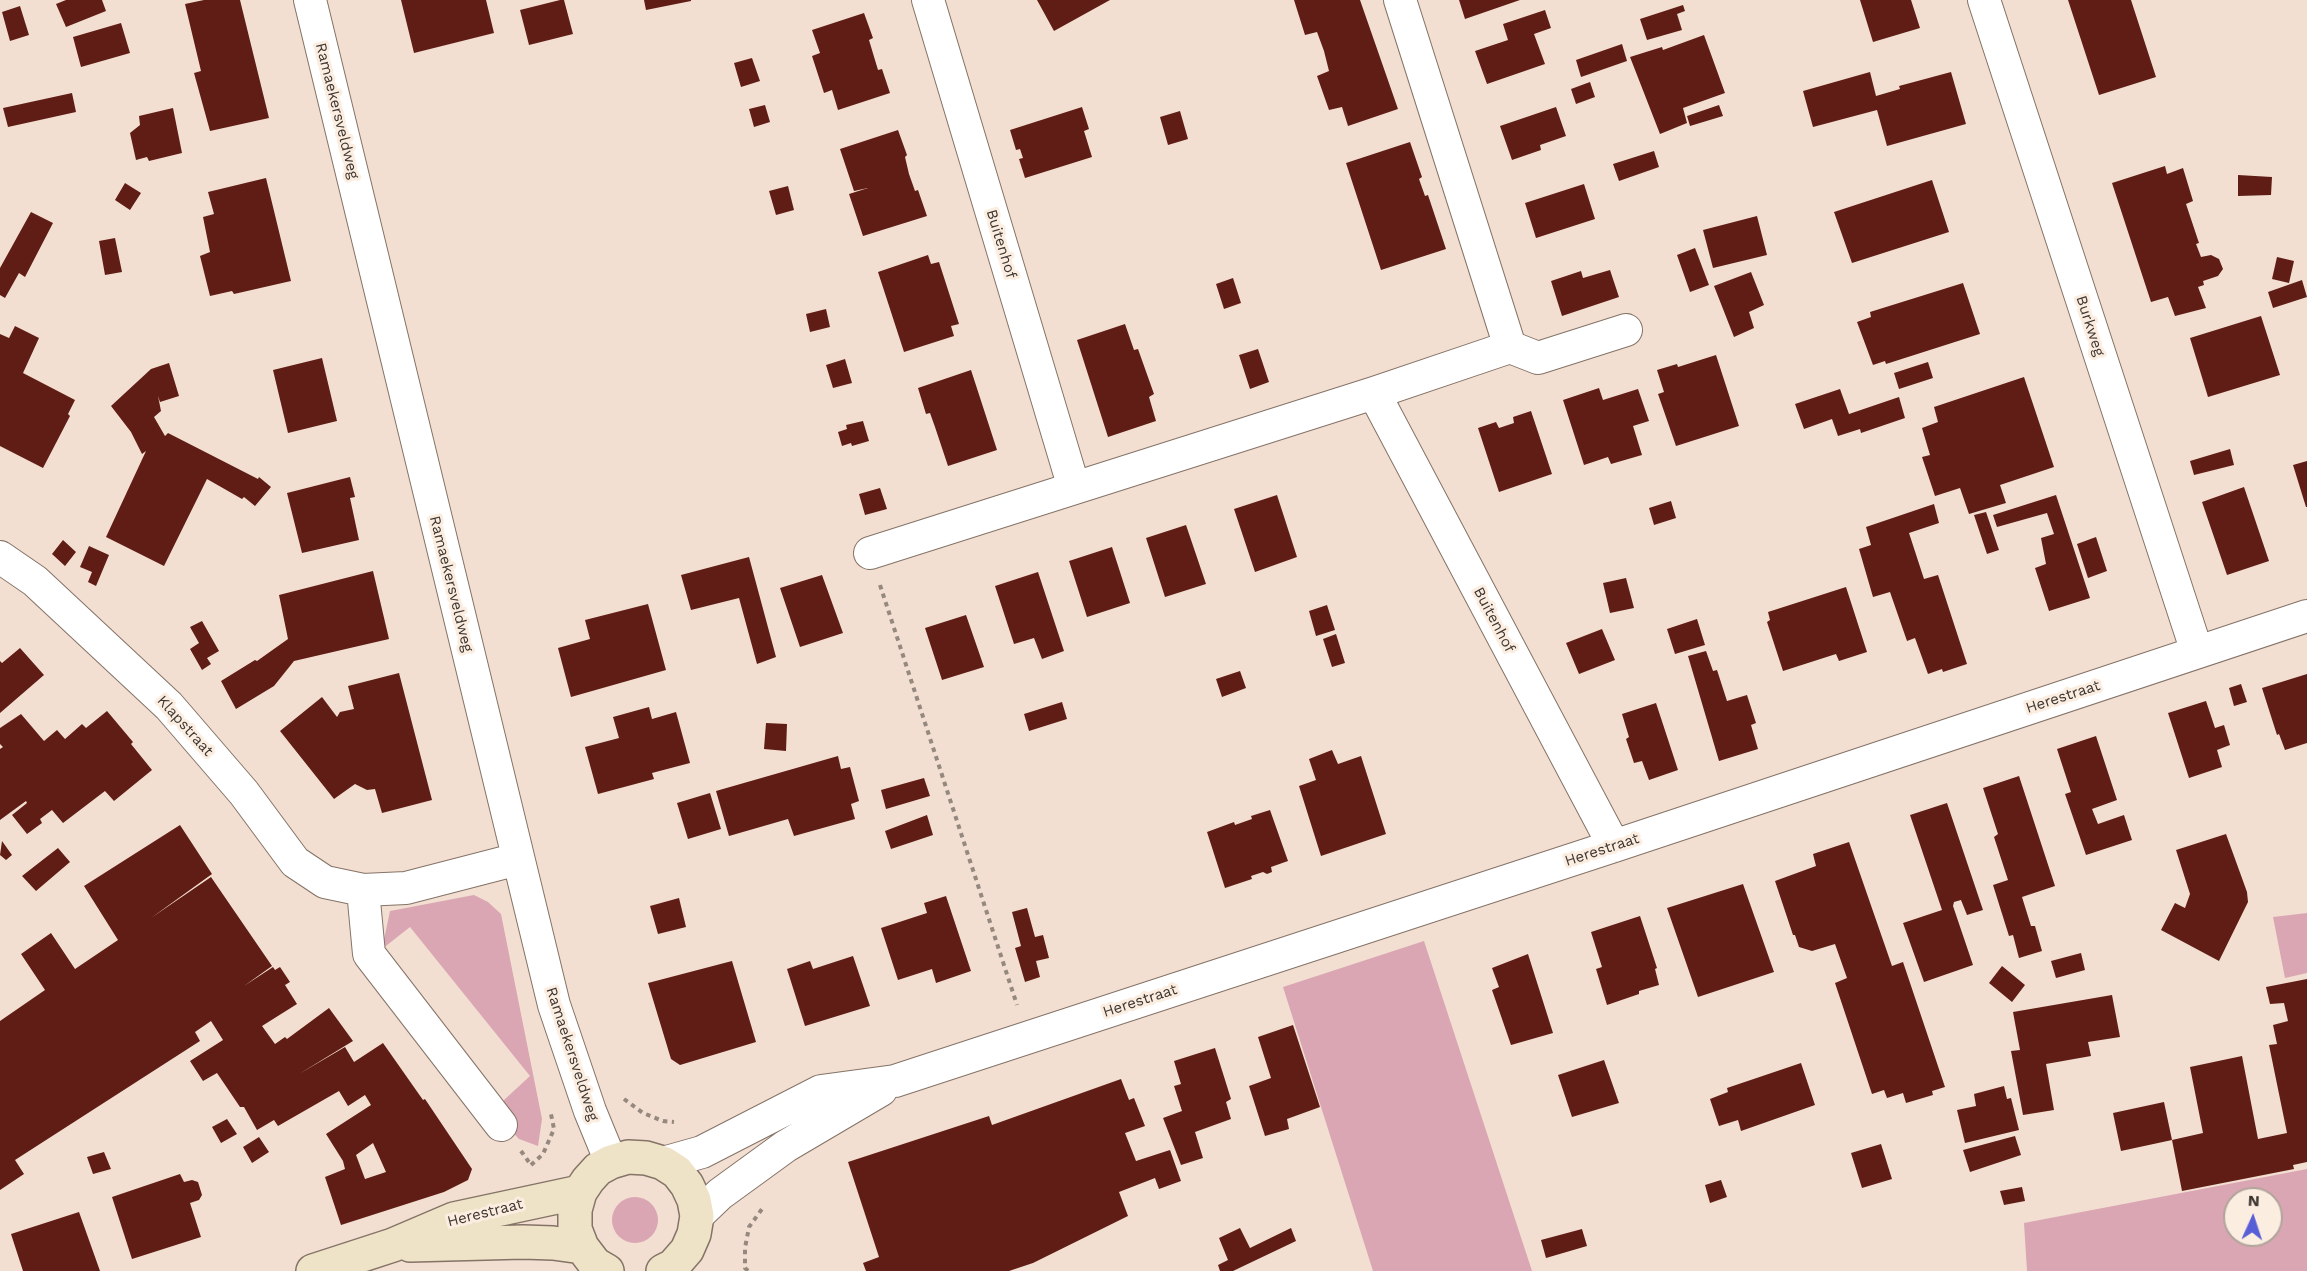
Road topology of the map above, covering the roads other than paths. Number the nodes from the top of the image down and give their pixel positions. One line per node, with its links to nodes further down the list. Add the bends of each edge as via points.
1 (310, 0): 14 (street, Ramaekersveldweg)
2 (928, 0): 8 (street, Buitenhof)
3 (1400, 0): 6 (street)
4 (1984, 0): 12 (street, Burkweg)
5 (1626, 330): 6 (street, via 1538,358)
6 (1510, 347): 7 (street)
7 (1374, 393): 8 (street); 13 (street, Buitenhof)
8 (1074, 488): 9 (street)
9 (870, 552)
10 (0, 557): 15 (street, Klapstraat, via 35,581 169,706 244,794 295,862 325,882)
11 (2307, 616): 12 (street, Herestraat)
12 (2197, 652): 13 (street, Herestraat)
13 (1614, 846): 16 (street, Herestraat)
14 (518, 860): 15 (street, Klapstraat, via 406,888); 18 (street, Ramaekersveldweg, via 554,1005)
15 (363, 890): 17 (street, via 369,954)
16 (895, 1081): 19 (street, Herestraat, via 821,1091 702,1152); 21 (street, Herestraat, via 786,1146 720,1194)
17 (501, 1125)
18 (611, 1162): 19 (street, via 628,1157); 20 (street, via 598,1170)
19 (663, 1163): 21 (street, via 687,1185)
20 (580, 1192): 22 (street, Herestraat, via 454,1219); 23 (street, via 574,1210 575,1229)
21 (697, 1216): 24 (street)
22 (393, 1245): 23 (street, Herestraat, via 523,1242); 25 (street, Herestraat)
23 (582, 1247): 26 (street, via 595,1264)
24 (685, 1264)
25 (314, 1271)
26 (607, 1271)

